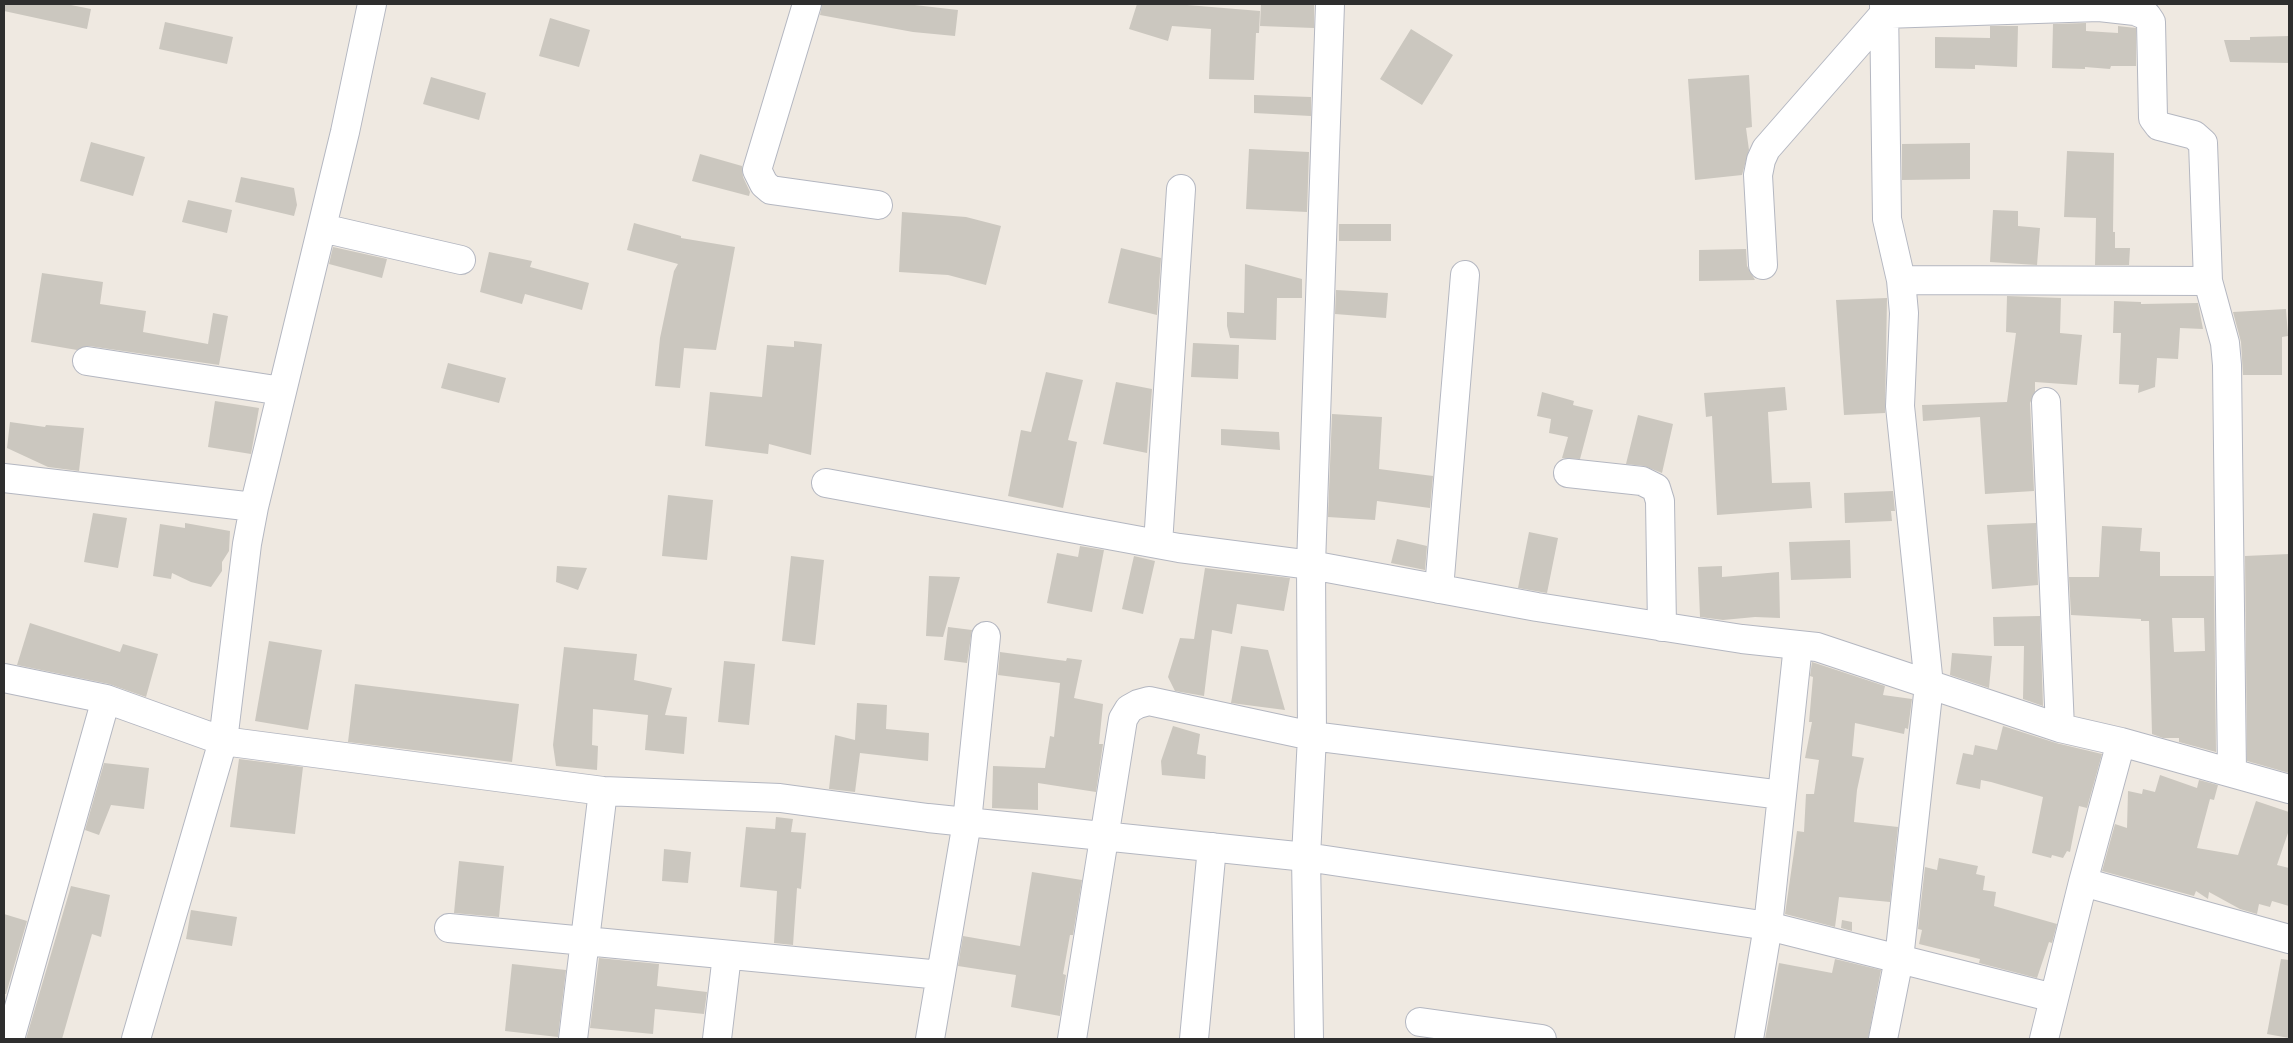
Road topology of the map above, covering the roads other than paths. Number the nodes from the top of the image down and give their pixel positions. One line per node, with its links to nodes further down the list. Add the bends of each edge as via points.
1 (372, 4): 8 (street)
2 (807, 4): 7 (street, via 757,170 771,190)
3 (1330, 4): 22 (street)
4 (2099, 5): 5 (street); 13 (street, via 2135,11 2151,22 2153,118 2159,126 2194,135 2203,143)
5 (1884, 9): 10 (street, via 1766,149 1758,175); 12 (street, via 1887,219)
6 (1181, 189): 21 (street)
7 (878, 205)
8 (322, 228): 9 (street); 15 (street)
9 (461, 260)
10 (1763, 265)
11 (1465, 275): 23 (street)
12 (1901, 280): 13 (street); 28 (street, via 1904,312 1900,406)
13 (2208, 281): 34 (street, via 2227,365)
14 (87, 361): 15 (street)
15 (282, 391): 20 (street)
16 (2046, 402): 30 (street)
17 (1568, 473): 24 (street, via 1642,481 1656,488 1660,500)
18 (4, 478): 20 (street)
19 (826, 483): 21 (street)
20 (254, 506): 32 (street)
21 (1158, 544): 22 (street)
22 (1312, 565): 23 (street); 31 (street)
23 (1439, 589): 24 (street)
24 (1662, 626): 26 (street)
25 (986, 636): 38 (street)
26 (1798, 645): 28 (street, via 1817,647); 37 (street)
27 (4, 678): 29 (street)
28 (1929, 685): 30 (street); 48 (street)
29 (106, 699): 32 (street); 52 (street)
30 (2060, 728): 33 (street)
31 (1312, 736): 37 (street); 39 (street, via 1149,701 1138,704 1123,719); 41 (street)
32 (223, 741): 36 (street); 53 (street)
33 (2121, 742): 34 (street); 42 (street)
34 (2232, 772): 35 (street)
35 (2289, 789)
36 (603, 791): 38 (street, via 780,798); 46 (street)
37 (1782, 795): 43 (street)
38 (967, 822): 39 (street); 49 (street)
39 (1104, 836): 40 (street); 57 (street)
40 (1212, 847): 41 (street); 58 (street)
41 (1306, 857): 43 (street); 59 (street)
42 (2083, 882): 45 (street); 50 (street)
43 (1768, 926): 48 (street); 61 (street)
44 (449, 928): 46 (street)
45 (2289, 939)
46 (586, 940): 47 (street); 54 (street)
47 (727, 955): 49 (street); 55 (street)
48 (1900, 959): 50 (street); 62 (street)
49 (941, 975): 56 (street)
50 (2054, 998): 63 (street)
51 (1420, 1022): 60 (street)
52 (10, 1039)
53 (136, 1039)
54 (572, 1039)
55 (717, 1039)
56 (930, 1039)
57 (1072, 1039)
58 (1194, 1039)
59 (1309, 1039)
60 (1542, 1039)
61 (1749, 1039)
62 (1883, 1039)
63 (2044, 1039)

